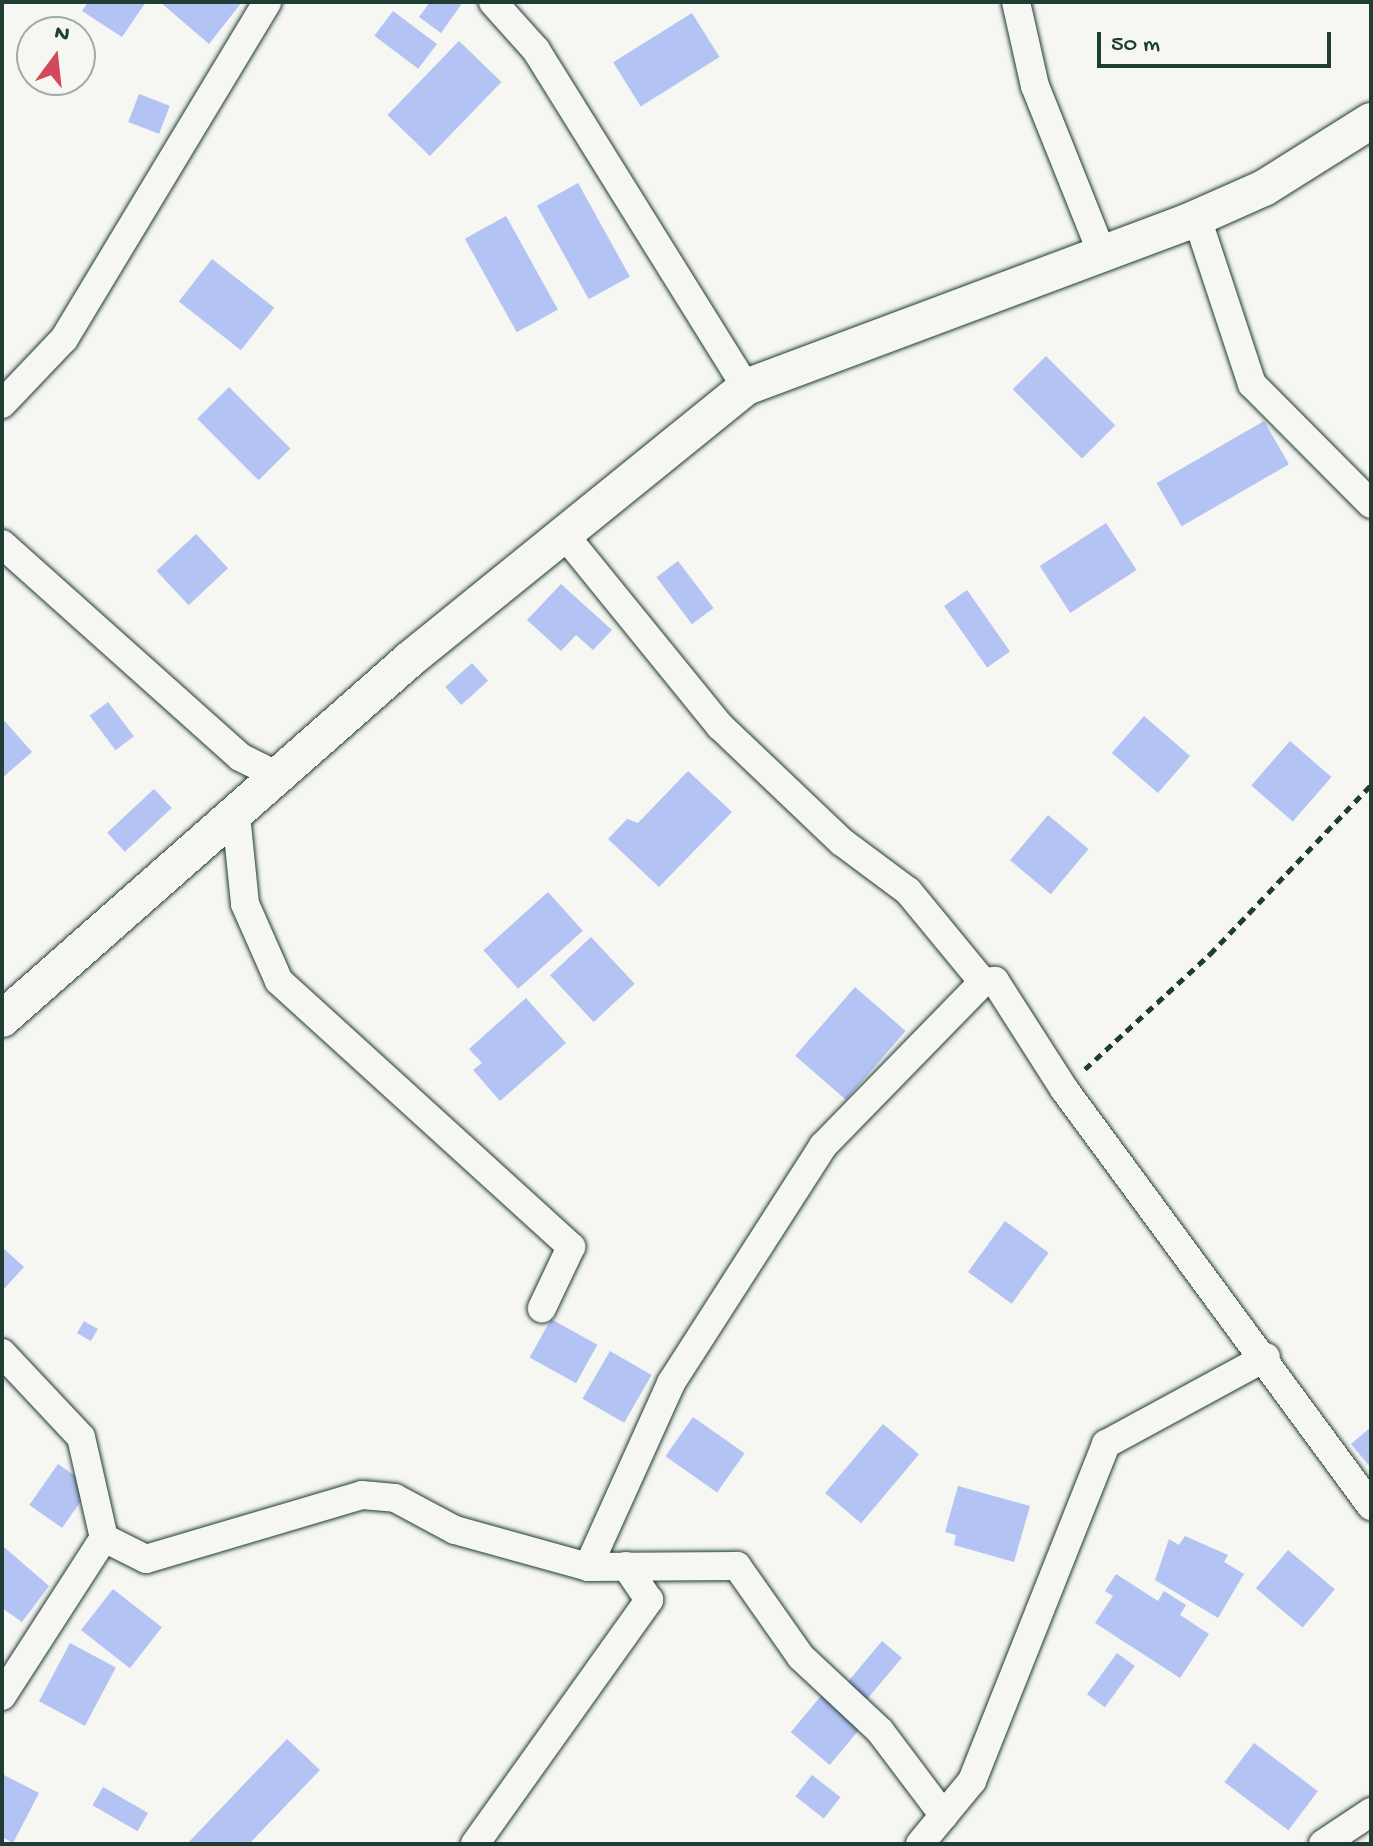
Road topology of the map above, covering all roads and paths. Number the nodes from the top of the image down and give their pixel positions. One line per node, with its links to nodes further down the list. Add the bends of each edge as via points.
1 (267, 2): 8 (street, via 64,339)
2 (493, 2): 7 (street, via 536,50)
3 (1016, 2): 6 (street, via 1035,86)
4 (1371, 121): 5 (street, via 1264,188)
5 (1197, 218): 6 (street); 9 (street, via 1252,384)
6 (1103, 256): 7 (street)
7 (746, 387): 10 (street)
8 (2, 404)
9 (1371, 504)
10 (563, 533): 12 (street); 15 (street, via 720,726 842,842 908,891)
11 (2, 544): 12 (street, via 240,757)
12 (278, 776): 14 (street)
13 (1371, 785): 17 (path, via 1210,954)
14 (236, 815): 16 (street); 18 (street, via 245,904 279,981 571,1247)
15 (983, 982): 17 (street, via 995,981); 24 (street, via 823,1146 671,1383)
16 (2, 1019)
17 (1064, 1089): 20 (street)
18 (542, 1308)
19 (2, 1353): 22 (street, via 81,1437)
20 (1266, 1357): 21 (street); 27 (street, via 1106,1444 972,1781)
21 (1371, 1506)
22 (104, 1538): 24 (street, via 146,1559 362,1495 395,1498 455,1530); 25 (street)
23 (626, 1566): 24 (street); 27 (street, via 737,1566 801,1657 880,1731); 28 (street, via 649,1600)
24 (588, 1567)
25 (2, 1696)
26 (1371, 1812): 30 (street)
27 (944, 1816): 29 (street)
28 (475, 1844)
29 (920, 1844)
30 (1323, 1844)

